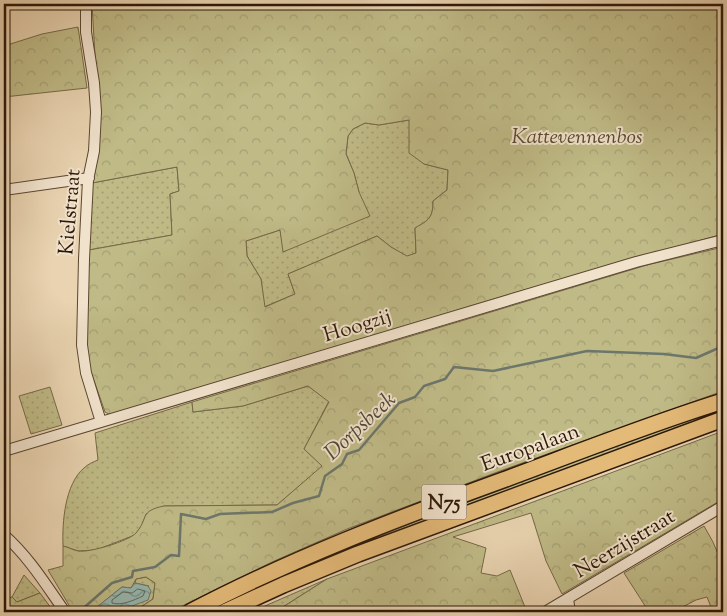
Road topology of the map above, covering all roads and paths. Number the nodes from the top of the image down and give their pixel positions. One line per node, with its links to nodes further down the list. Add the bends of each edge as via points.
1 (86, 4): 2 (street, Kielstraat, via 86,32 96,112 94,151)
2 (88, 178): 3 (street); 7 (street, Kielstraat, via 82,345 86,373)
3 (4, 190)
4 (723, 240): 7 (street, Hoogzij, via 636,262)
5 (723, 401): 13 (highway, Europalaan / N75, via 367,531 295,561)
6 (723, 419): 14 (highway, Europalaan / N75, via 358,554)
7 (101, 422): 8 (street, Hoogzij)
8 (4, 451)
9 (723, 506): 11 (street, Neerzijstraat)
10 (4, 535): 12 (street, via 37,570)
11 (568, 599): 15 (street, Neerzijstraat); 16 (street)
12 (65, 612)
13 (190, 612)
14 (224, 612)
15 (545, 612)
16 (570, 612)

